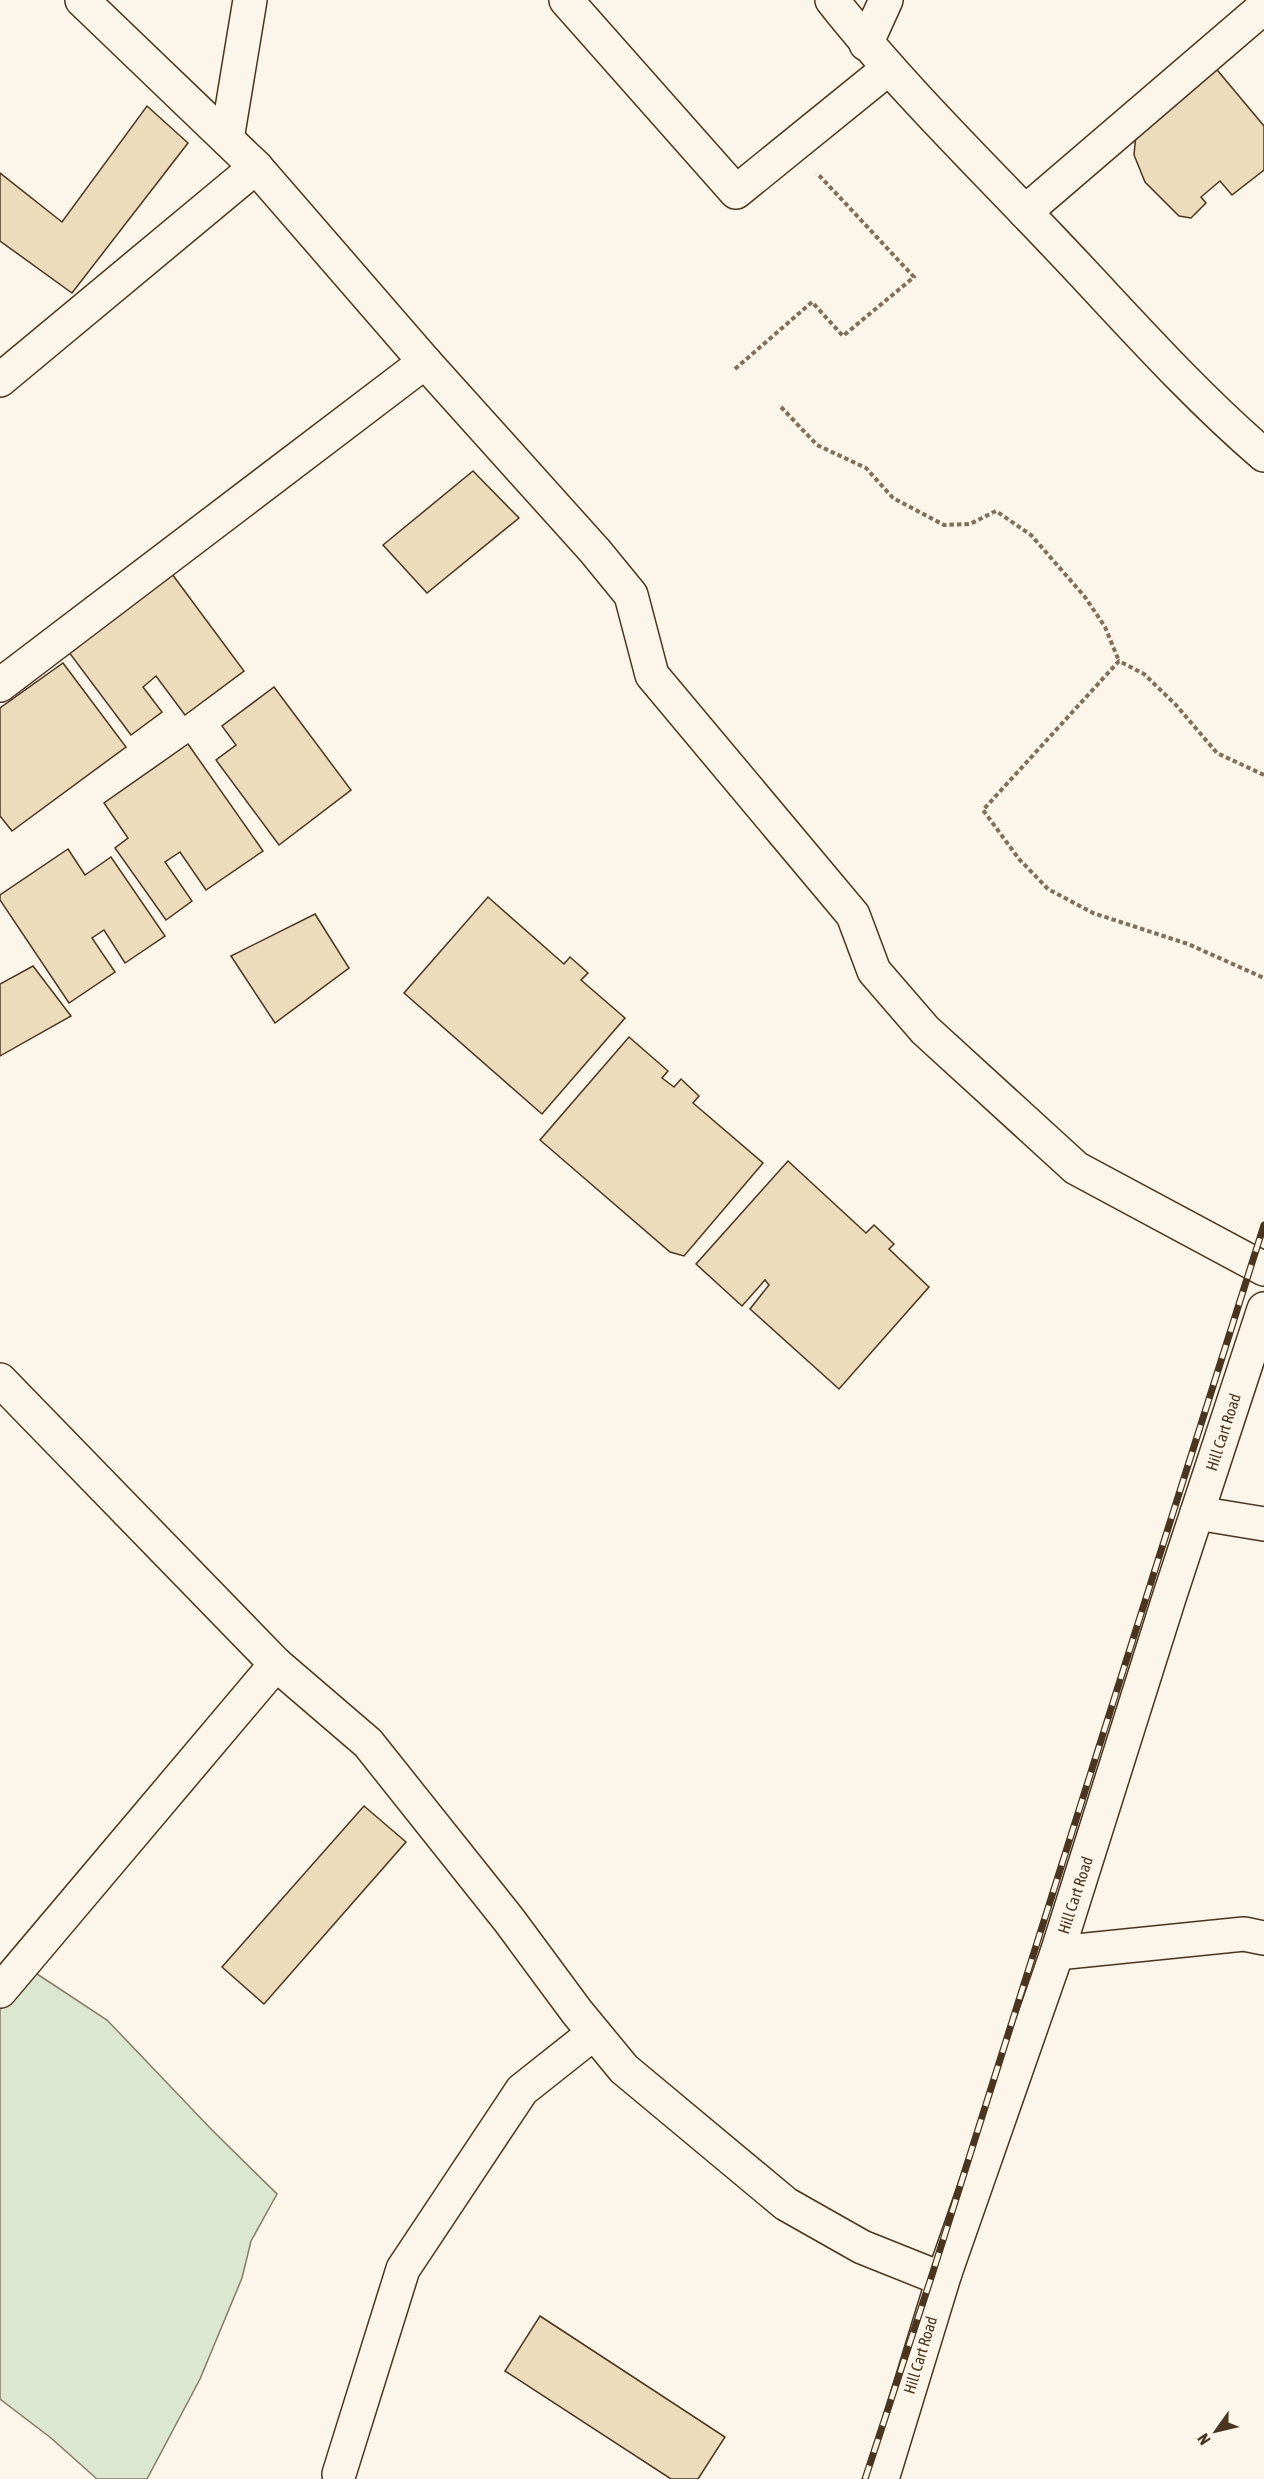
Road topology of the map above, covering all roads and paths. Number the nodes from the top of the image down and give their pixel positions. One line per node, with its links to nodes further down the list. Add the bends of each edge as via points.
1 (81, 0): 9 (main road)
2 (250, 0): 9 (main road)
3 (566, 0): 10 (main road, via 736,192)
4 (832, 0): 7 (main road)
5 (886, 0): 7 (main road)
6 (1264, 7): 12 (main road)
7 (866, 44): 8 (main road)
8 (889, 68): 10 (main road); 12 (main road)
9 (226, 139): 11 (main road)
10 (792, 146): 14 (path, via 914,277 843,336 812,302)
11 (256, 167): 13 (main road); 15 (main road)
12 (1025, 212): 17 (main road, via 1222,418)
13 (425, 362): 19 (main road); 22 (main road, via 631,595 652,675 853,915 874,970 925,1030 1076,1168)
14 (735, 369)
15 (0, 380)
16 (781, 407): 18 (path, via 817,444 866,468 893,498 944,525 970,524 996,511 1031,535 1085,597 1105,627)
17 (1264, 455)
18 (1119, 661): 20 (path, via 1144,674 1217,753); 21 (path, via 983,810 1019,859 1048,889 1093,913 1188,944)
19 (0, 685)
20 (1264, 775)
21 (1264, 978)
22 (1264, 1269)
23 (1264, 1309): 25 (main road, Hill Cart Road)
24 (0, 1380): 27 (main road)
25 (1197, 1513): 26 (main road); 29 (main road, Hill Cart Road)
26 (1264, 1524)
27 (276, 1664): 30 (main road); 31 (main road, via 368,1743)
28 (1264, 1938): 29 (main road, via 1244,1934)
29 (1057, 1953): 32 (main road, Hill Cart Road)
30 (0, 1991)
31 (594, 2033): 32 (main road, via 624,2069 786,2204 862,2247 932,2275); 33 (main road, via 522,2090 403,2269)
32 (945, 2273): 34 (main road, Hill Cart Road)
33 (340, 2477)
34 (882, 2479)

